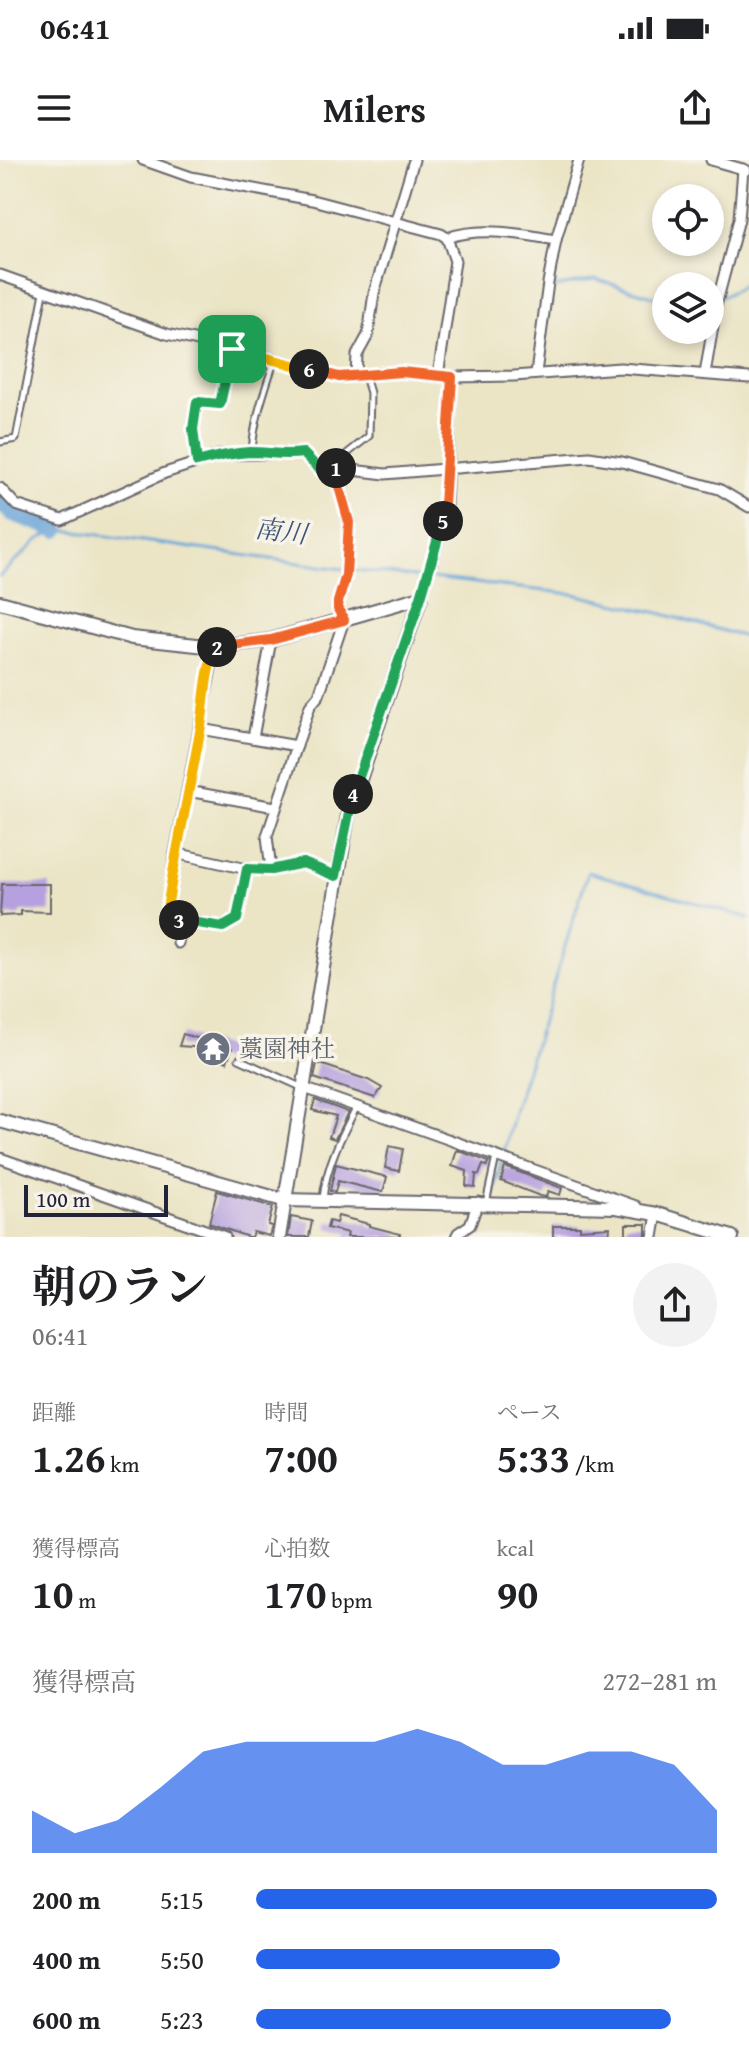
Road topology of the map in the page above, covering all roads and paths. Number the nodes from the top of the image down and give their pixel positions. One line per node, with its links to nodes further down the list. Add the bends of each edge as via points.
1 (143, 160): 6 (street, via 191,177 312,200)
2 (414, 160): 6 (street)
3 (579, 160): 8 (street)
4 (711, 160): 5 (street)
5 (746, 170): 14 (street)
6 (393, 223): 7 (street); 15 (street, via 368,335 357,355)
7 (447, 238): 8 (street, via 488,233); 16 (street, via 455,261)
8 (556, 240): 13 (street)
9 (0, 275): 10 (street)
10 (45, 291): 11 (street, via 167,334); 19 (lane, via 16,439)
11 (232, 349): 12 (street); 21 (lane, via 220,404 197,402)
12 (275, 359): 15 (street, via 339,377); 20 (lane)
13 (536, 373): 14 (street, via 620,368); 17 (street)
14 (705, 374): 18 (street)
15 (360, 376): 16 (street); 22 (lane, via 370,393 369,433)
16 (438, 376): 17 (street)
17 (452, 377): 23 (street)
18 (749, 378)
19 (0, 442)
20 (252, 452): 21 (street); 22 (street, via 303,453 320,470)
21 (197, 462): 24 (street, via 62,520 16,505)
22 (336, 468): 23 (street, via 385,474); 28 (street, via 349,522 346,575 338,602)
23 (448, 470): 25 (street, via 589,457 719,489); 26 (street, via 446,505)
24 (0, 488)
25 (749, 507)
26 (423, 591): 28 (main road); 39 (main road, via 355,788)
27 (0, 602): 30 (main road, via 132,638)
28 (344, 620): 29 (main road); 33 (street)
29 (271, 640): 30 (main road); 32 (street)
30 (215, 647): 31 (street)
31 (201, 729): 32 (street); 34 (street)
32 (253, 738): 33 (street)
33 (297, 746): 35 (street)
34 (188, 791): 35 (street); 36 (street)
35 (275, 807): 38 (street, via 267,836)
36 (175, 853): 37 (street); 40 (street, via 166,916)
37 (247, 869): 38 (street); 40 (street, via 237,919 223,927)
38 (271, 870): 39 (street, via 303,863)
39 (336, 876): 43 (main road)
40 (182, 920): 41 (street)
41 (178, 943)
42 (239, 1059): 43 (lane)
43 (304, 1088): 44 (street); 48 (main road)
44 (357, 1107): 46 (street); 49 (lane, via 330,1165)
45 (0, 1121): 48 (main road)
46 (496, 1157): 50 (lane); 51 (street)
47 (0, 1158): 52 (street)
48 (283, 1200): 49 (main road); 53 (main road)
49 (323, 1200): 50 (main road)
50 (482, 1202): 51 (main road, via 616,1207); 54 (street, via 470,1225)
51 (657, 1214): 55 (street); 56 (main road)
52 (225, 1237)
53 (279, 1237)
54 (456, 1237)
55 (653, 1237)
56 (732, 1237)

